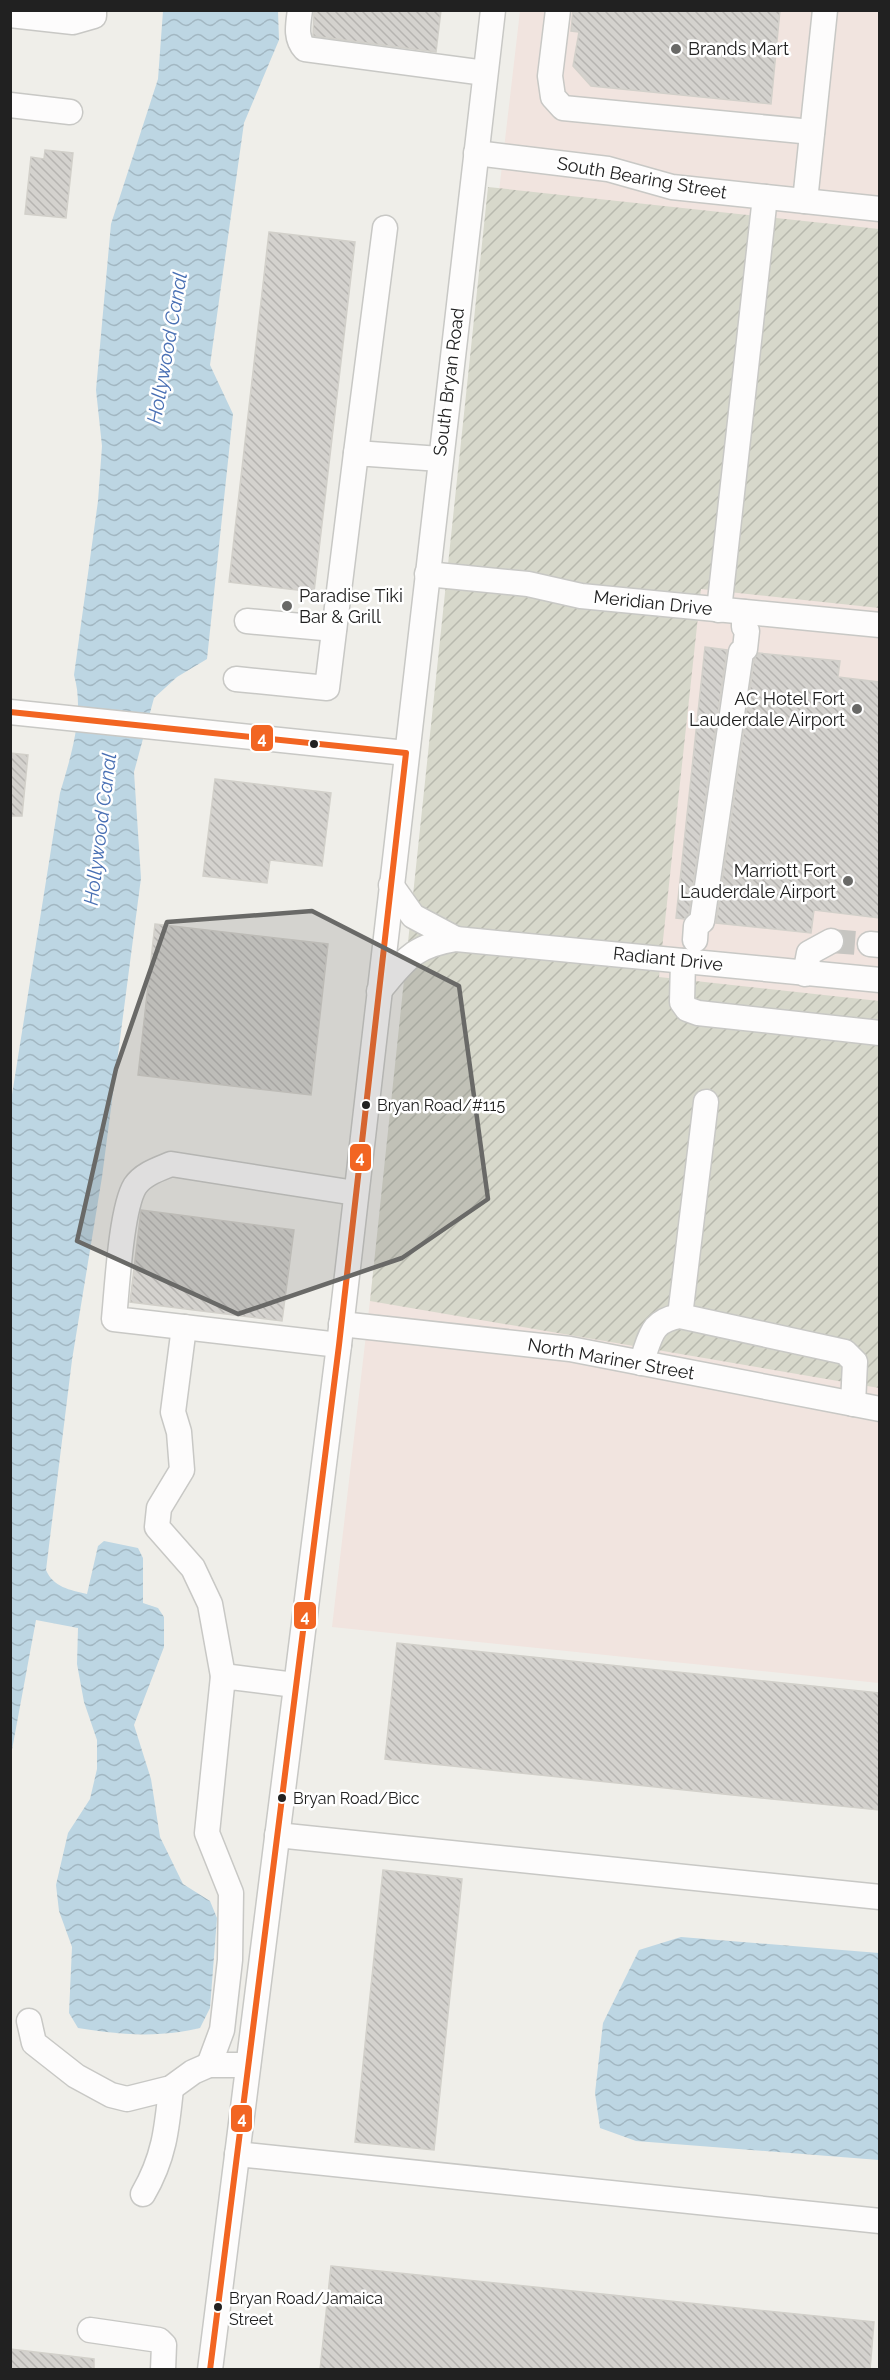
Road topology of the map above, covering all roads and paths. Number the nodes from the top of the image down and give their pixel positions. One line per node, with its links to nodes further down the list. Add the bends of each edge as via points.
1 (94, 10): 6 (street, via 94,16 73,22)
2 (300, 10): 7 (street, via 297,29 299,43 305,49)
3 (493, 10): 7 (street, South Bryan Road)
4 (558, 10): 10 (street, via 550,76 553,97 563,108)
5 (825, 10): 10 (street)
6 (10, 15)
7 (485, 74): 11 (street, South Bryan Road)
8 (10, 105): 9 (street)
9 (70, 112)
10 (812, 132): 13 (street)
11 (476, 153): 12 (street, South Bearing Street, via 608,170 672,187); 17 (street, South Bryan Road)
12 (765, 197): 13 (street, South Bearing Street); 19 (street)
13 (806, 201): 14 (street, South Bearing Street)
14 (879, 209)
15 (385, 228): 16 (street)
16 (356, 453): 17 (street); 23 (street)
17 (440, 459): 18 (street, South Bryan Road)
18 (427, 574): 19 (street, Meridian Drive); 26 (street, South Bryan Road)
19 (719, 610): 20 (street, Meridian Drive)
20 (744, 620): 22 (street, Meridian Drive); 30 (street, via 736,647 741,652)
21 (247, 621): 23 (street)
22 (879, 626)
23 (334, 629): 24 (street, via 327,688)
24 (236, 679)
25 (10, 712): 26 (street)
26 (406, 753): 27 (street, South Bryan Road)
27 (391, 885): 28 (street, Radiant Drive, via 413,916); 33 (street, South Bryan Road)
28 (456, 939): 30 (street, Radiant Drive); 33 (street, Radiant Drive, via 418,949)
29 (831, 941): 31 (street, via 809,953)
30 (696, 946): 31 (street, Radiant Drive); 34 (street, via 682,1002 687,1009)
31 (805, 974): 32 (street, Radiant Drive)
32 (879, 980)
33 (379, 991): 36 (street, South Bryan Road)
34 (879, 1033)
35 (706, 1102): 37 (street)
36 (355, 1192): 38 (street, North Mariner Street, via 171,1164 150,1172 135,1185 125,1221 114,1319); 39 (street, South Bryan Road)
37 (680, 1316): 40 (street, via 663,1319 656,1327); 41 (street, via 845,1352 855,1362)
38 (184, 1327): 39 (street, North Mariner Street); 43 (street, via 173,1412 182,1470 159,1508 157,1527 193,1568 210,1604)
39 (340, 1334): 40 (street, North Mariner Street, via 570,1350); 44 (street, South Bryan Road)
40 (641, 1363): 41 (street, North Mariner Street)
41 (853, 1404): 42 (street, North Mariner Street)
42 (879, 1409)
43 (223, 1676): 44 (street); 48 (street, via 207,1833 231,1893 230,1960 222,2030)
44 (295, 1685): 45 (street, South Bryan Road)
45 (277, 1835): 46 (street); 49 (street, South Bryan Road)
46 (879, 1897)
47 (29, 2021): 50 (street, via 34,2043 76,2076 111,2095 127,2099)
48 (208, 2065): 49 (street); 50 (street)
49 (248, 2065): 51 (street, South Bryan Road)
50 (171, 2088): 52 (street, via 157,2169)
51 (237, 2154): 53 (street); 56 (street, South Bryan Road)
52 (143, 2194)
53 (879, 2221)
54 (90, 2330): 55 (street, via 159,2340 164,2345)
55 (163, 2370)
56 (210, 2370)

